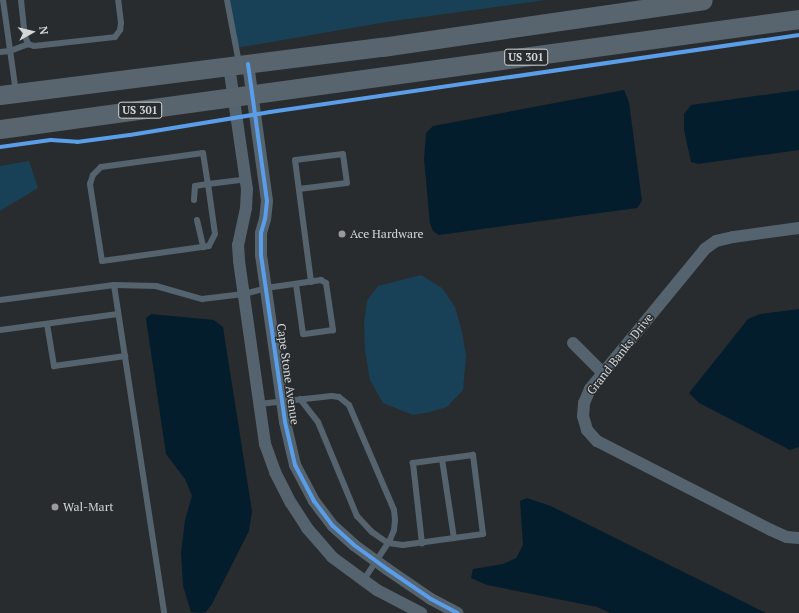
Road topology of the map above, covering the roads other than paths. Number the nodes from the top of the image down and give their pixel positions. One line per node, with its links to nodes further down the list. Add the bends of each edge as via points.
1 (3, 0): 8 (lane)
2 (21, 0): 7 (lane)
3 (118, 0): 7 (lane, via 121,23 115,37 34,46)
4 (226, 0): 10 (lane)
5 (703, 0): 10 (main road, US 301 / US 301, via 497,31)
6 (799, 19): 12 (main road, US 301)
7 (28, 44): 8 (lane)
8 (10, 51): 9 (lane); 11 (lane)
9 (0, 52)
10 (239, 65): 11 (main road, US 301); 12 (street, Cape Stone Avenue); 13 (street)
11 (8, 94)
12 (253, 95): 13 (main road, US 301); 25 (street, Cape Stone Avenue, via 267,201 261,240)
13 (234, 98): 14 (main road, US 301); 15 (street)
14 (0, 129)
15 (246, 179): 16 (lane); 26 (street, via 246,208 238,245)
16 (208, 184): 18 (lane, via 195,186); 21 (lane, via 215,234 209,246); 21 (lane, via 203,152 101,167 93,175 90,184 102,261)
17 (299, 189): 17 (lane, via 295,160 343,154 347,183); 22 (lane)
18 (194, 200)
19 (197, 220): 21 (lane)
20 (799, 228): 33 (street, Grand Banks Drive, via 733,237 716,241 705,249)
21 (202, 247)
22 (311, 282): 23 (lane); 23 (lane, via 321,280 326,283 333,330 303,334)
23 (296, 284): 25 (lane)
24 (114, 285): 26 (lane, via 156,286 202,300); 27 (lane); 28 (lane)
25 (266, 288): 26 (lane); 35 (street, Cape Stone Avenue)
26 (244, 294): 36 (street)
27 (0, 300)
28 (118, 314): 29 (lane); 32 (lane)
29 (47, 324): 30 (lane); 32 (lane, via 54,366)
30 (0, 330)
31 (573, 343): 33 (street)
32 (125, 356): 44 (lane)
33 (603, 373): 39 (street, Grand Banks Drive, via 590,389 584,403 583,416 587,430 597,441 771,530 787,537)
34 (300, 399): 35 (lane); 40 (lane, via 318,422 357,516 372,532); 40 (lane, via 332,396 344,400 349,405 394,510 394,530)
35 (282, 401): 36 (lane); 42 (street, Cape Stone Avenue, via 289,448 314,501 333,526)
36 (259, 404): 43 (street, via 265,444 275,472 291,503 307,528 332,557)
37 (442, 459): 38 (lane); 38 (lane, via 473,455 483,534); 41 (lane, via 413,463)
38 (454, 538): 41 (lane)
39 (799, 538)
40 (388, 543): 41 (lane); 42 (lane)
41 (422, 543)
42 (375, 561): 43 (lane); 46 (street, Cape Stone Avenue)
43 (363, 581): 45 (street)
44 (164, 613)
45 (421, 613)
46 (456, 613)

